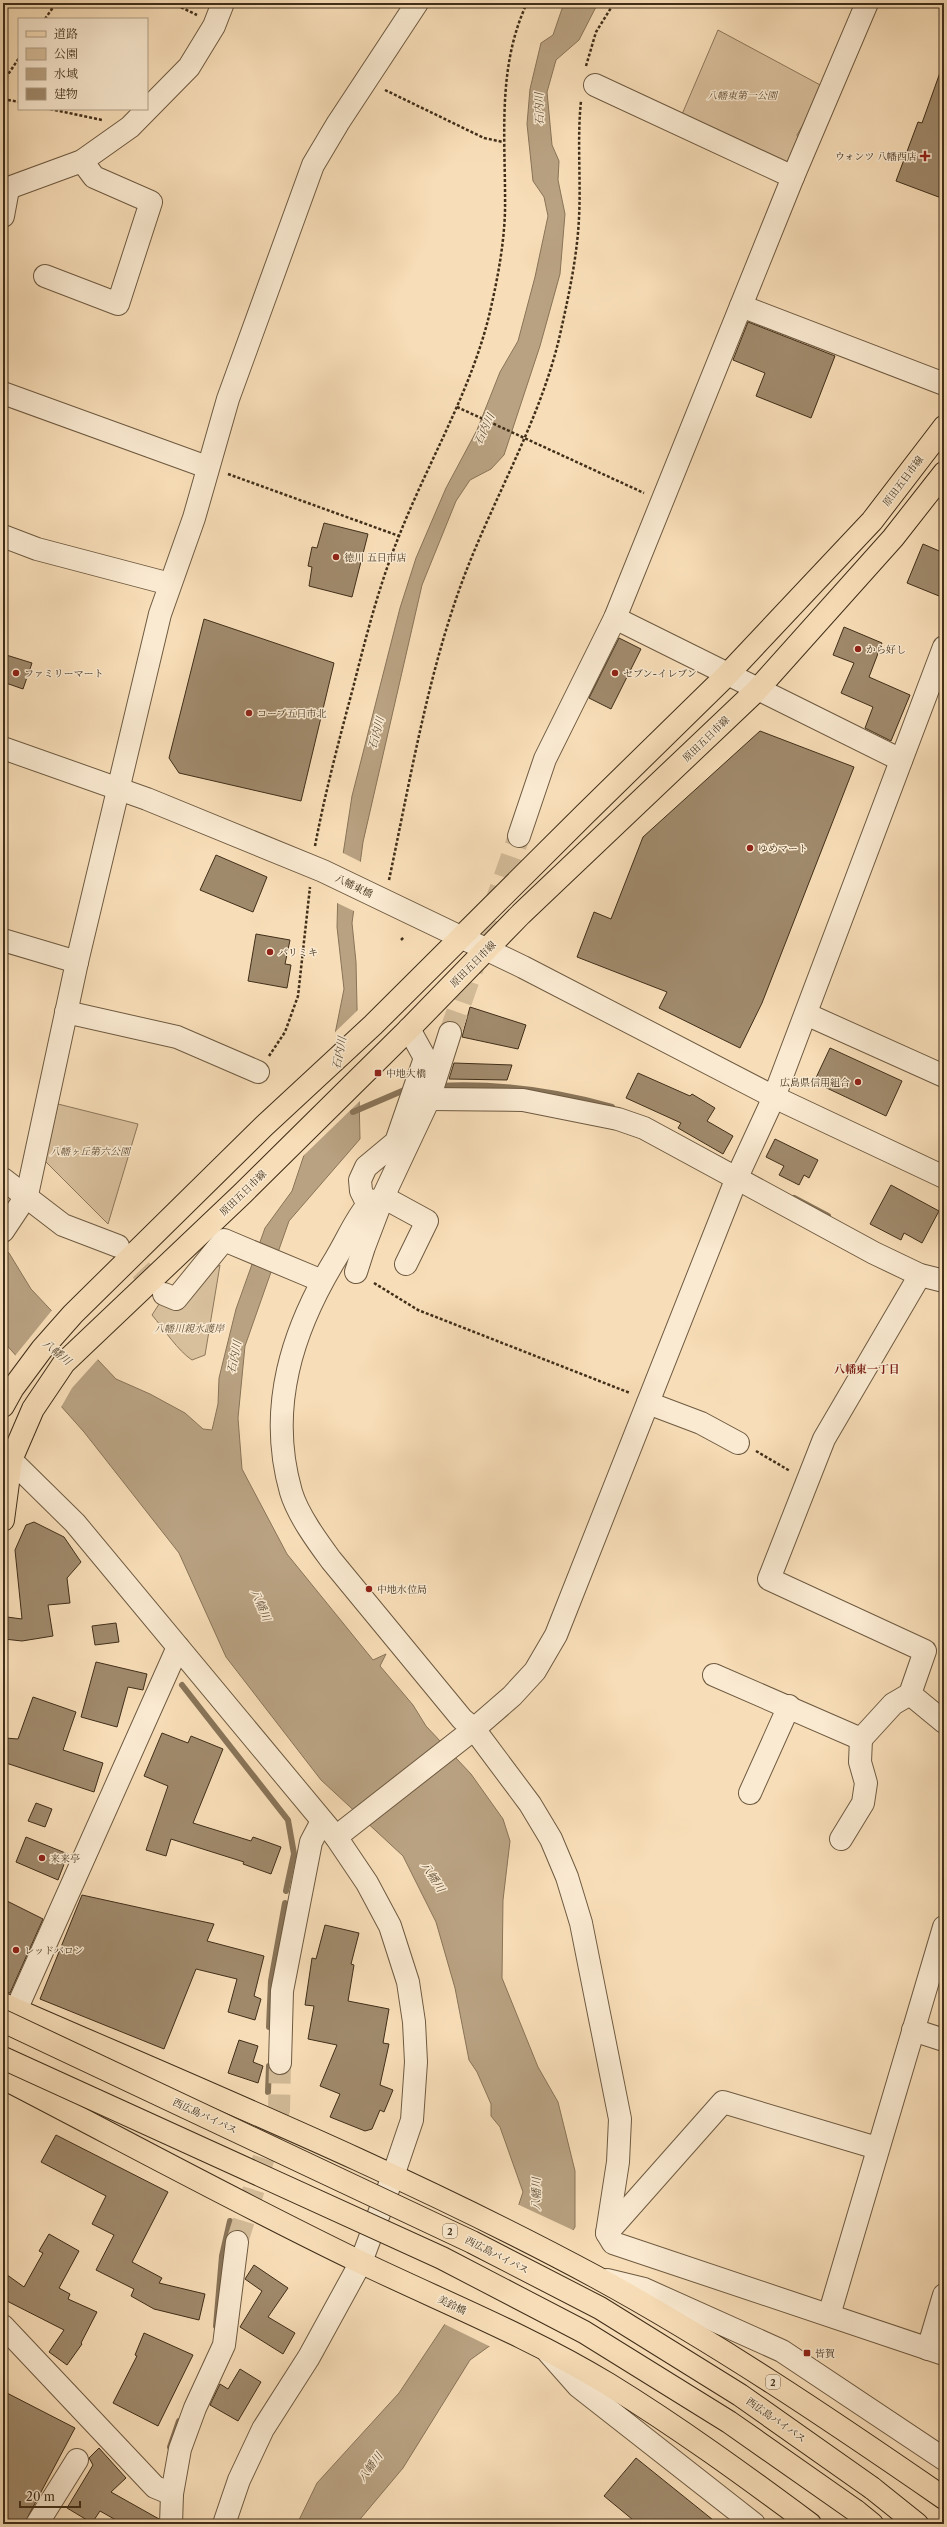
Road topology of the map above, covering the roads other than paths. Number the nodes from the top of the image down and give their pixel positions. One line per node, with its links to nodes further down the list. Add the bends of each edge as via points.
1 (223, 3): 5 (street, via 214,26 189,67)
2 (418, 3): 16 (street, via 365,80 306,180 228,399)
3 (867, 3): 8 (street)
4 (587, 83): 8 (street)
5 (148, 109)
6 (147, 110): 7 (street, via 130,127)
7 (82, 162): 9 (street); 11 (street, via 94,177 151,202 118,304)
8 (793, 177): 12 (street)
9 (5, 190): 10 (street)
10 (3, 216)
11 (45, 276)
12 (741, 306): 13 (street); 20 (street)
13 (944, 384)
14 (3, 393): 16 (street)
15 (944, 427): 22 (main road, 原田五日市線, via 872,521)
16 (207, 466): 19 (street, via 194,518)
17 (944, 473): 23 (main road, 原田五日市線, via 893,538)
18 (3, 536): 19 (street, via 37,549)
19 (170, 584): 26 (street, via 160,614)
20 (615, 618): 22 (street); 27 (street, via 545,759)
21 (944, 647): 25 (street)
22 (727, 675): 23 (street); 28 (main road, 原田五日市線)
23 (757, 690): 25 (street); 30 (main road, 原田五日市線)
24 (3, 748): 26 (street, 八幡東橋)
25 (901, 760): 33 (street)
26 (118, 788): 28 (street, 八幡東橋, via 316,868 387,892); 31 (street)
27 (519, 836)
28 (461, 938): 30 (street, 八幡東橋); 54 (main road, 原田五日市線, via 373,1025 264,1126 73,1314 42,1349)
29 (3, 940): 31 (street)
30 (487, 950): 34 (main road, 原田五日市線); 39 (street, 八幡東橋)
31 (77, 962): 32 (street)
32 (66, 1012): 36 (street, via 177,1037); 43 (street)
33 (806, 1014): 37 (street); 39 (street)
34 (409, 1029): 38 (street, via 425,1058); 56 (main road, 原田五日市線, via 242,1194 64,1363)
35 (450, 1033): 38 (street)
36 (258, 1072)
37 (944, 1076)
38 (424, 1089): 40 (street, via 523,1100 618,1119 644,1128); 44 (street); 44 (street, via 396,1142 366,1167 360,1180 361,1191)
39 (774, 1097): 40 (street); 41 (street, 八幡東橋)
40 (739, 1172): 49 (street, via 874,1253); 53 (street)
41 (944, 1177)
42 (3, 1179): 43 (street)
43 (27, 1195): 45 (street); 46 (street, via 63,1225)
44 (376, 1201): 47 (street, via 428,1221); 48 (street); 50 (street)
45 (8, 1223)
46 (118, 1246)
47 (406, 1264)
48 (356, 1272)
49 (920, 1275): 51 (street); 60 (street, via 824,1438 769,1579 925,1651)
50 (314, 1277): 52 (street, via 224,1240 176,1299); 63 (street, via 284,1385 283,1432 291,1493 314,1536 331,1560 462,1719)
51 (944, 1281)
52 (164, 1294)
53 (641, 1398): 55 (street, via 701,1423); 63 (street, via 556,1635 535,1671 512,1696)
54 (6, 1401)
55 (738, 1443)
56 (7, 1455): 57 (main road, 原田五日市線); 58 (street, via 75,1523)
57 (3, 1520)
58 (178, 1647): 66 (street); 69 (street)
59 (714, 1675): 61 (street)
60 (910, 1694): 62 (street); 64 (street, via 893,1704)
61 (789, 1706): 64 (street); 65 (street)
62 (944, 1722)
63 (469, 1733): 66 (street); 77 (street, via 530,1804 551,1839 580,1923 620,2119 618,2162)
64 (861, 1739): 67 (street, via 860,1762 866,1783 864,1803)
65 (750, 1793)
66 (336, 1828): 73 (street, via 311,1842 282,1990); 76 (street, via 390,1926 408,1982 416,2062 412,2120)
67 (841, 1839)
68 (944, 1927): 70 (street)
69 (7, 2012): 76 (main road, 西広島バイパス / 2); 96 (main road, 西広島バイパス / 2, bridge, via 600,2308 740,2395 872,2488)
70 (913, 2030): 71 (street); 75 (street)
71 (944, 2040)
72 (3, 2058): 90 (main road, bridge, via 442,2258 584,2332 729,2422)
73 (280, 2063)
74 (7, 2083): 79 (main road)
75 (877, 2148): 77 (street, via 723,2102); 82 (street)
76 (402, 2180): 79 (street); 80 (main road, 2)
77 (607, 2233): 85 (street, via 613,2243)
78 (237, 2242): 88 (street, via 224,2345 195,2408 180,2450)
79 (365, 2263): 84 (main road, 美鈴橋); 93 (street, via 263,2429 239,2480)
80 (595, 2277): 86 (street, via 644,2289 782,2351); 89 (main road, 2, via 738,2359)
81 (944, 2295): 85 (street)
82 (832, 2305)
83 (3, 2326): 88 (street, via 155,2487)
84 (542, 2349): 94 (street, via 578,2386); 95 (main road, 美鈴橋, via 606,2383 692,2438)
85 (936, 2351)
86 (944, 2459)
87 (77, 2460): 91 (street)
88 (172, 2494): 92 (street)
89 (944, 2498)
90 (864, 2518)
91 (37, 2524)
92 (172, 2524)
93 (224, 2524)
94 (754, 2524)
95 (810, 2524)
96 (916, 2524)

